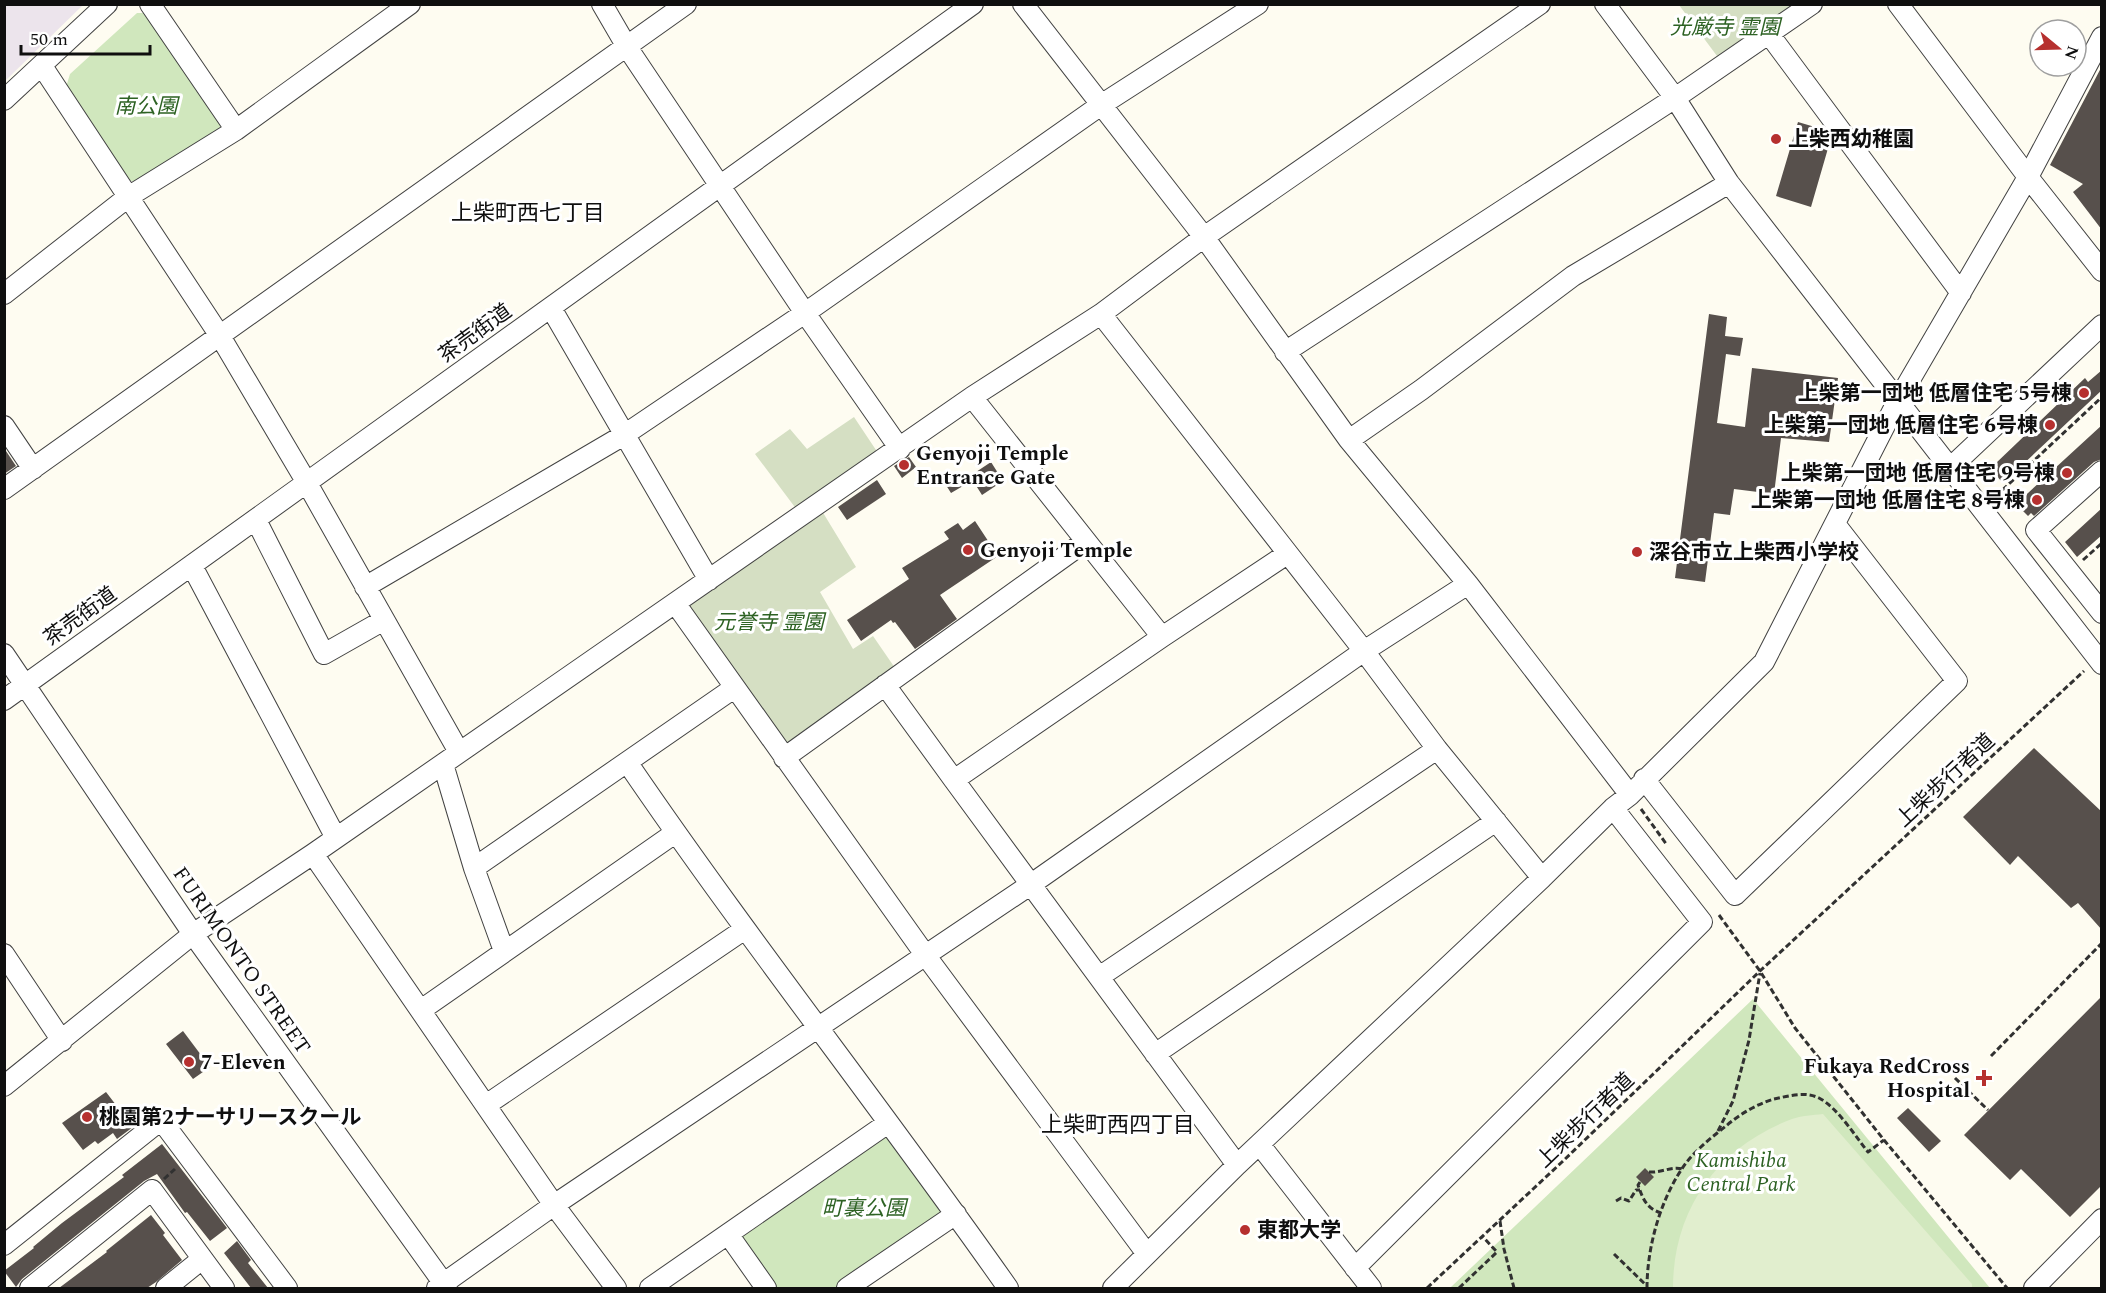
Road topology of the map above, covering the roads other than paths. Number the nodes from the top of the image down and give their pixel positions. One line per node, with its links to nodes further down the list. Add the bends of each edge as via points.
1 (150, 4): 20 (street)
2 (410, 4): 20 (street)
3 (602, 4): 15 (street)
4 (686, 4): 15 (street)
5 (973, 4): 23 (street, 茶売街道)
6 (1023, 4): 19 (street)
7 (1258, 4): 19 (street)
8 (1540, 4): 25 (street)
9 (1605, 4): 17 (street)
10 (1812, 4): 13 (street)
11 (1898, 4): 21 (street)
12 (106, 5): 16 (street)
13 (1769, 34): 17 (street); 27 (street)
14 (2102, 37): 21 (street)
15 (627, 46): 23 (street); 33 (street)
16 (42, 66): 18 (street); 24 (street)
17 (1675, 98): 22 (street); 34 (street)
18 (4, 100)
19 (1101, 105): 25 (street); 30 (street)
20 (236, 130): 24 (street)
21 (2028, 177): 26 (street); 27 (street)
22 (1729, 183): 36 (street); 39 (street, via 1573,276)
23 (721, 186): 29 (street, 茶売街道); 30 (street)
24 (128, 197): 28 (street); 33 (street)
25 (1204, 237): 31 (street); 34 (street)
26 (2102, 271)
27 (1961, 293): 36 (street)
28 (4, 294)
29 (551, 308): 38 (street); 44 (street, 茶売街道)
30 (805, 314): 38 (street); 40 (street)
31 (1101, 314): 35 (street); 49 (street)
32 (2102, 326): 42 (street)
33 (220, 336): 41 (street); 44 (street)
34 (1285, 352): 39 (street)
35 (972, 397): 40 (street); 48 (street)
36 (1897, 402): 42 (street); 47 (street)
37 (4, 426): 41 (street)
38 (624, 435): 51 (street); 53 (street)
39 (1349, 440): 52 (street)
40 (900, 449): 51 (street)
41 (33, 469): 45 (street)
42 (1950, 469): 57 (street)
43 (2102, 471): 55 (street, via 2036,530)
44 (307, 483): 46 (street, 茶売街道); 53 (street)
45 (4, 489)
46 (256, 520): 50 (street, 茶売街道); 56 (street, via 324,654)
47 (1835, 524): 71 (street, via 1764,662); 71 (street, via 1957,681 1735,895)
48 (1086, 541): 58 (street); 63 (street)
49 (1287, 554): 58 (street); 59 (street)
50 (192, 566): 62 (street, 茶売街道); 77 (street)
51 (709, 580): 54 (street)
52 (1468, 584): 59 (street); 73 (street)
53 (365, 587): 56 (street)
54 (675, 603): 64 (street); 67 (street)
55 (2101, 613): 57 (street)
56 (384, 620): 67 (street)
57 (2078, 634): 61 (street)
58 (1162, 637): 72 (street)
59 (1364, 651): 66 (street); 81 (street)
60 (4, 654): 62 (street, FURIMONTO STREET)
61 (2099, 662)
62 (26, 685): 65 (street, 茶売街道); 83 (street, FURIMONTO STREET)
63 (885, 685): 68 (street); 72 (street)
64 (734, 688): 68 (street); 69 (street)
65 (4, 700)
66 (1437, 748): 75 (street); 87 (street)
67 (459, 752): 70 (street)
68 (784, 758): 86 (street)
69 (627, 762): 76 (street); 79 (street)
70 (443, 764): 77 (street); 79 (street)
71 (1644, 779): 73 (street)
72 (954, 780): 81 (street)
73 (1630, 795): 74 (street)
74 (1613, 808): 80 (street); 104 (street, via 1702,922)
75 (1496, 821): 80 (street); 91 (street)
76 (675, 833): 82 (street); 84 (street)
77 (336, 838): 78 (street)
78 (313, 854): 83 (street); 88 (street)
79 (474, 868): 84 (street)
80 (1542, 878): 95 (street)
81 (1030, 885): 86 (street); 87 (street)
82 (745, 929): 89 (street); 93 (street)
83 (193, 934): 90 (street); 105 (street, FURIMONTO STREET)
84 (504, 951): 88 (street)
85 (4, 954): 90 (street)
86 (926, 956): 89 (street); 102 (street)
87 (1099, 977): 91 (street)
88 (421, 1010): 93 (street)
89 (817, 1028): 94 (street); 97 (street)
90 (62, 1041): 92 (street)
91 (1155, 1054): 96 (street)
92 (4, 1086)
93 (486, 1106): 97 (street)
94 (888, 1123): 98 (street); 100 (street)
95 (1260, 1145): 96 (street); 104 (street)
96 (1237, 1165): 102 (street)
97 (554, 1205): 105 (street); 110 (street)
98 (956, 1214): 113 (street); 114 (street)
99 (2102, 1219): 117 (street)
100 (728, 1234): 111 (street); 112 (street)
101 (4, 1245): 109 (street, via 161,1120)
102 (1147, 1254): 115 (street)
103 (202, 1259): 106 (street, via 152,1190); 107 (street); 108 (street)
104 (1355, 1268): 116 (street)
105 (443, 1287)
106 (30, 1288)
107 (166, 1288)
108 (224, 1288)
109 (287, 1288)
110 (616, 1288)
111 (650, 1288)
112 (766, 1288)
113 (847, 1288)
114 (1008, 1288)
115 (1113, 1288)
116 (1371, 1288)
117 (2034, 1288)

